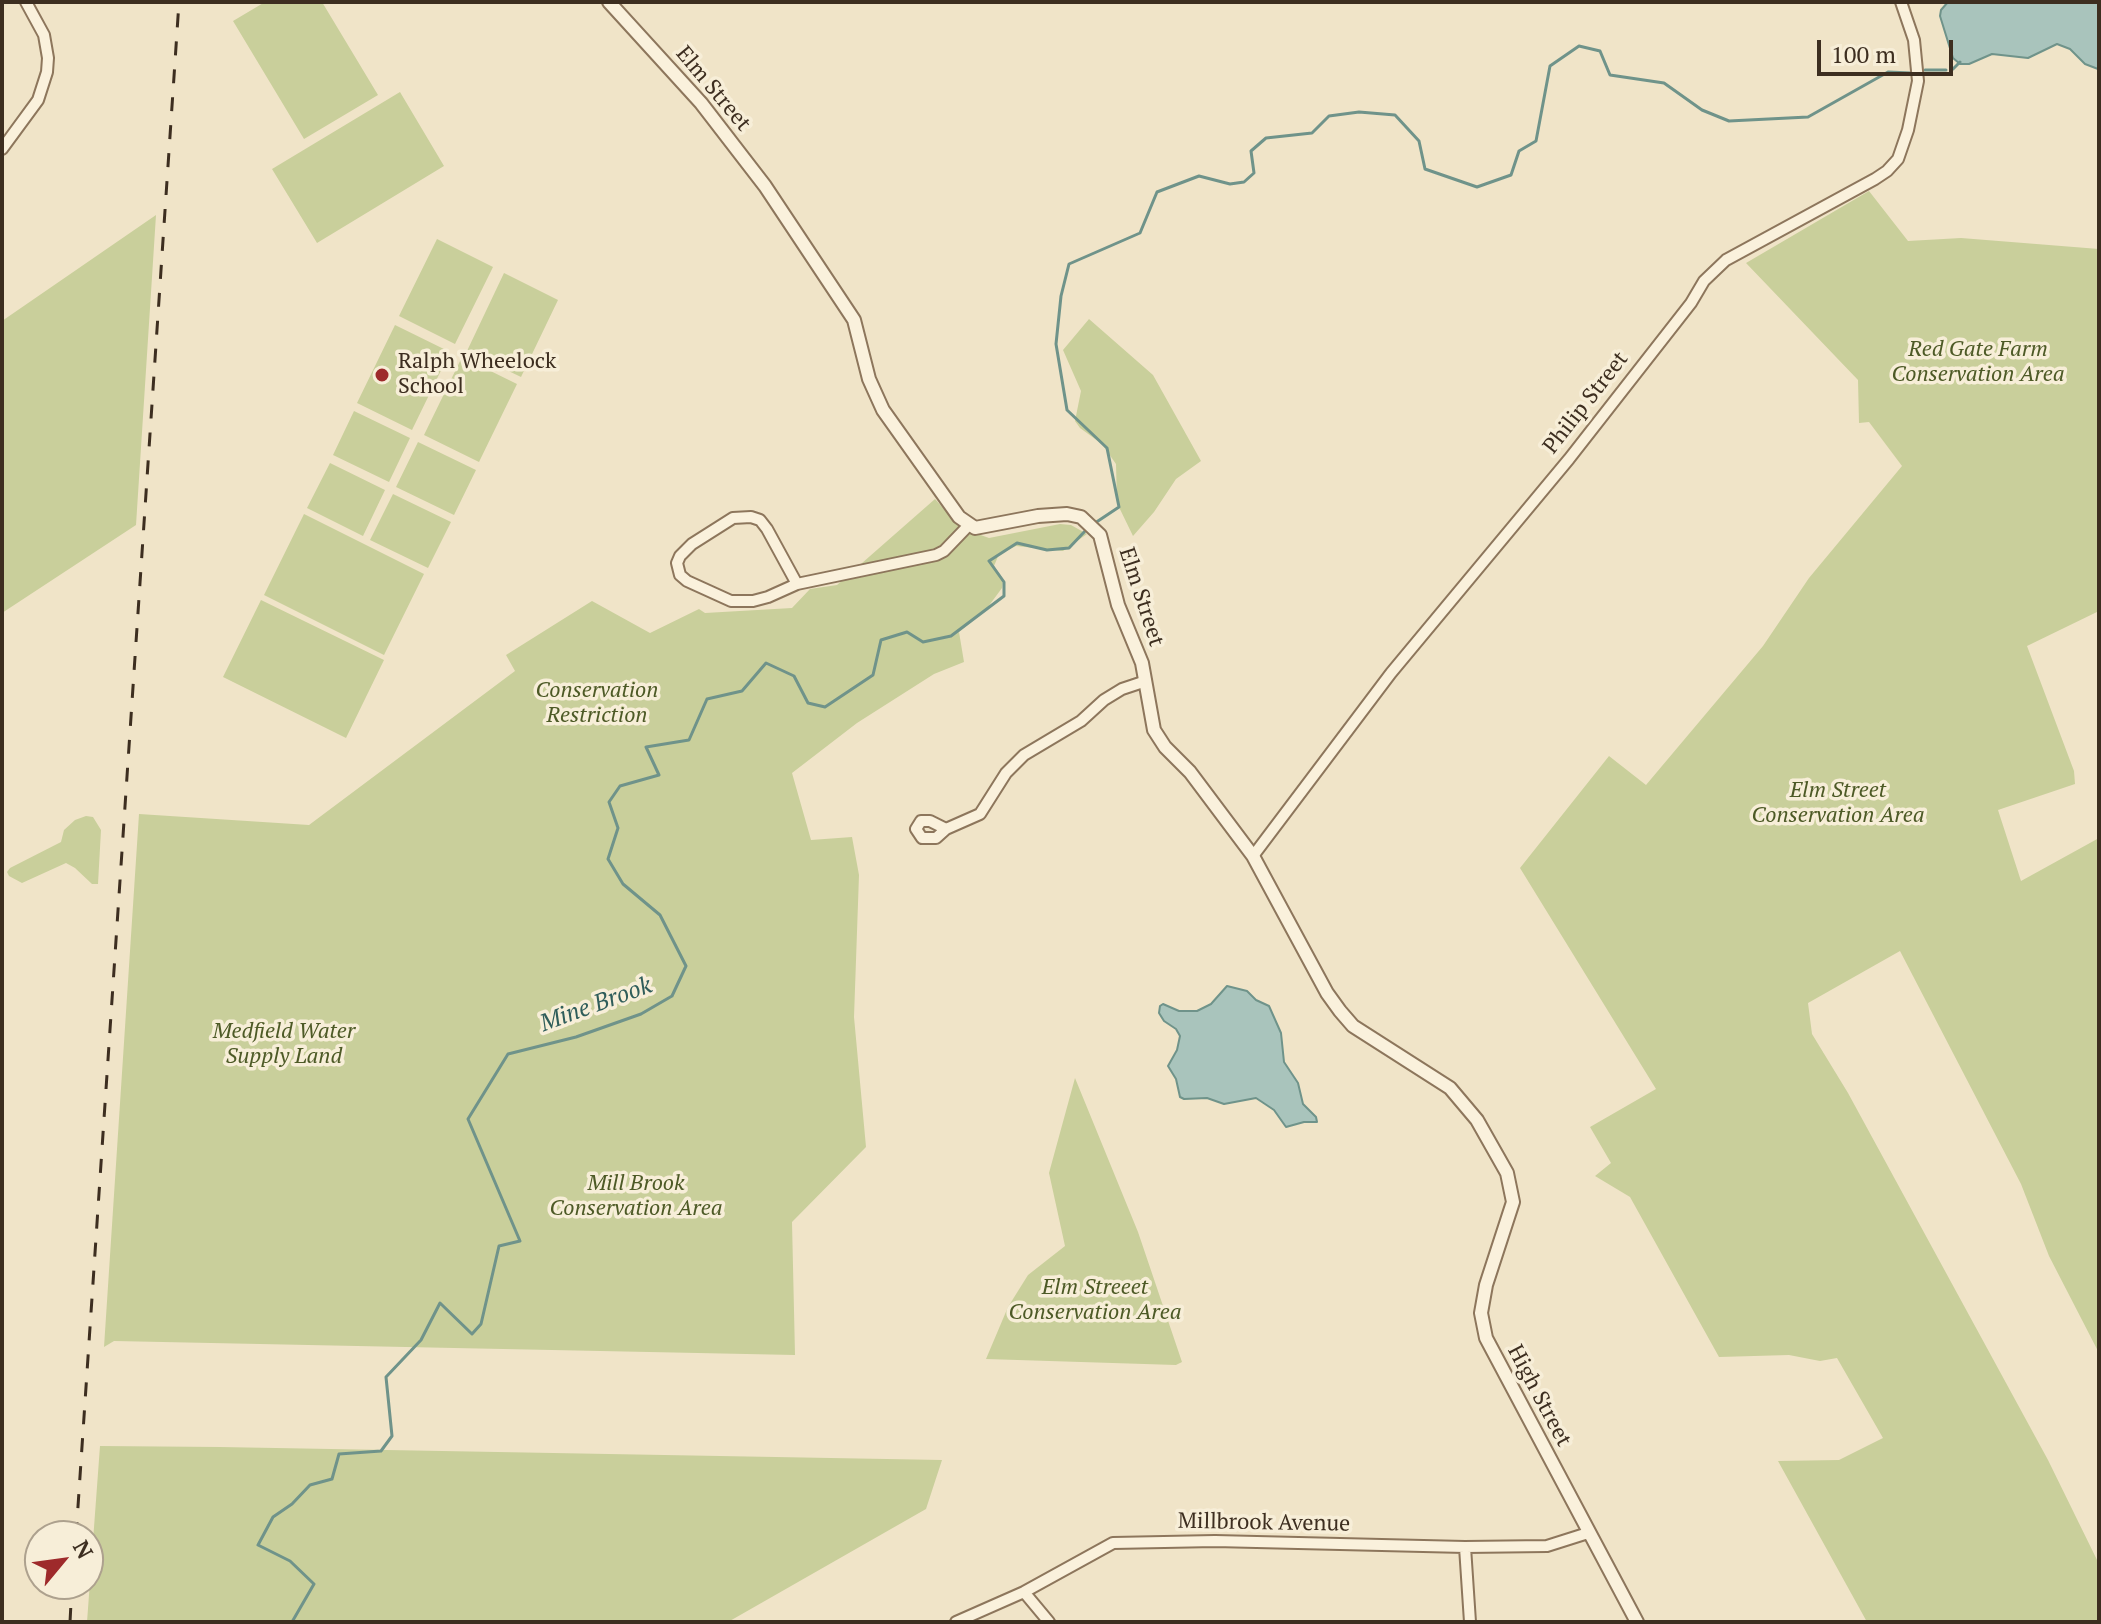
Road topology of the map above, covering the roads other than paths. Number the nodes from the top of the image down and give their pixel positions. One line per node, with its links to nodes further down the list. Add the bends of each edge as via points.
1 (26, 2): 4 (street, via 44,35 47,72 34,107)
2 (609, 2): 5 (street, Elm Street, via 709,113 765,186 854,320 883,410)
3 (1901, 2): 9 (street, Philip Street, via 1914,40 1918,81 1898,159 1875,179 1726,260 1704,281 1569,459 1391,673)
4 (2, 149)
5 (969, 525): 6 (street, via 936,555); 7 (street, Elm Street, via 985,527 1059,513 1091,525 1106,549 1118,605)
6 (797, 584): 6 (street, via 767,529 751,517 733,518 692,544 677,563 687,581 731,601 768,597)
7 (1146, 681): 8 (street, via 1122,689 1024,755 980,814); 9 (street, Elm Street, via 1154,730)
8 (946, 829)
9 (1253, 856): 10 (street, Elm Street, via 1340,1011 1353,1026 1459,1098)
10 (1508, 1175): 11 (street, High Street, via 1513,1202 1486,1285 1481,1313 1486,1338)
11 (1588, 1533): 12 (street, Millbrook Avenue, via 1547,1546); 17 (street, High Street)
12 (1465, 1547): 13 (street, Millbrook Avenue, via 1113,1543); 16 (street)
13 (1024, 1592): 14 (street, Millbrook Avenue); 15 (street)
14 (956, 1622)
15 (1049, 1622)
16 (1470, 1622)
17 (1637, 1622)

